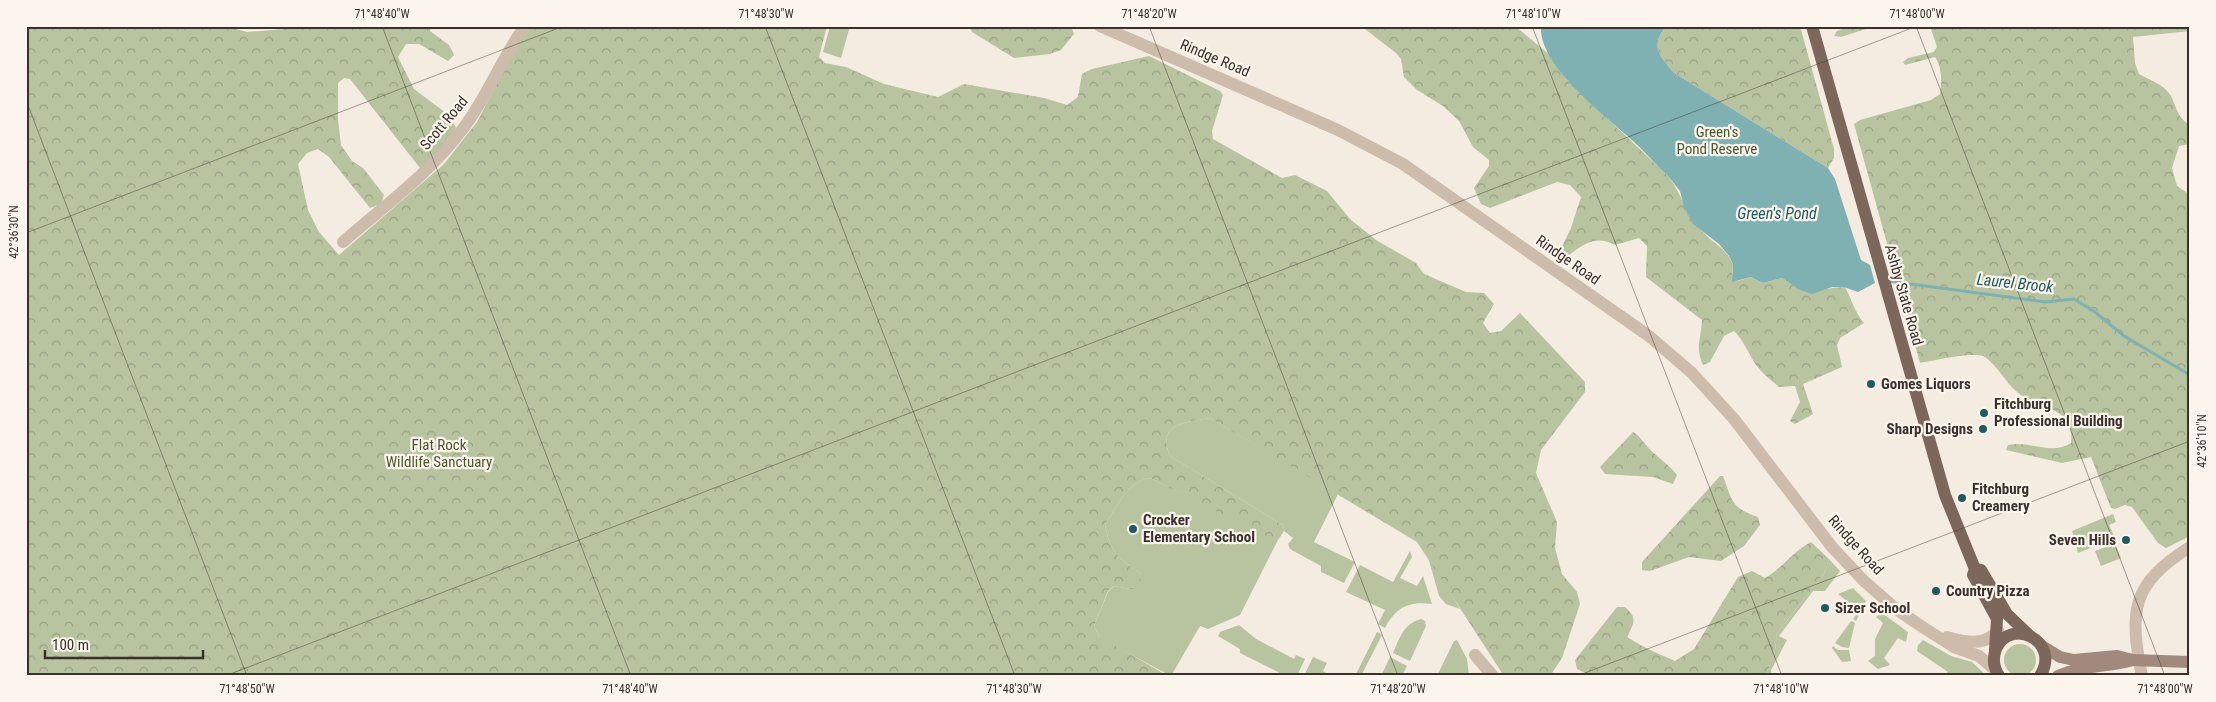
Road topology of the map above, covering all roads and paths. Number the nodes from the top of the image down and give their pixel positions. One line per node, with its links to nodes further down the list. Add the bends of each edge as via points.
1 (525, 26): 4 (street, Scott Road, via 483,102 444,153)
2 (1100, 26): 7 (street, Rindge Road, via 1338,130 1403,164 1649,336 1692,373 1734,418 1851,568 1896,609)
3 (1812, 26): 6 (main road, Ashby State Road, via 1945,495)
4 (343, 242)
5 (2190, 546): 13 (street, via 2163,565 2142,592 2135,621)
6 (1975, 569): 9 (main road, Ashby State Road, via 1981,570 2007,614); 10 (main road, Ashby State Road, via 1973,575 1997,618)
7 (1933, 633): 10 (street, Rindge Road, via 1965,641); 15 (street, Rindge Road, via 1954,647 1979,656)
8 (2010, 636): 9 (main road); 10 (street, Rindge Road)
9 (2030, 636): 11 (main road, Ashby State Road)
10 (1992, 640): 15 (main road, Ashby State Road)
11 (2042, 646): 13 (main road, via 2068,659 2117,656); 16 (main road, via 2046,656)
12 (1476, 655): 18 (street)
13 (2136, 660): 14 (main road); 17 (main road); 19 (street)
14 (2190, 662)
15 (1997, 673)
16 (2045, 674): 17 (main road)
17 (2063, 674)
18 (1493, 676)
19 (2142, 676)

